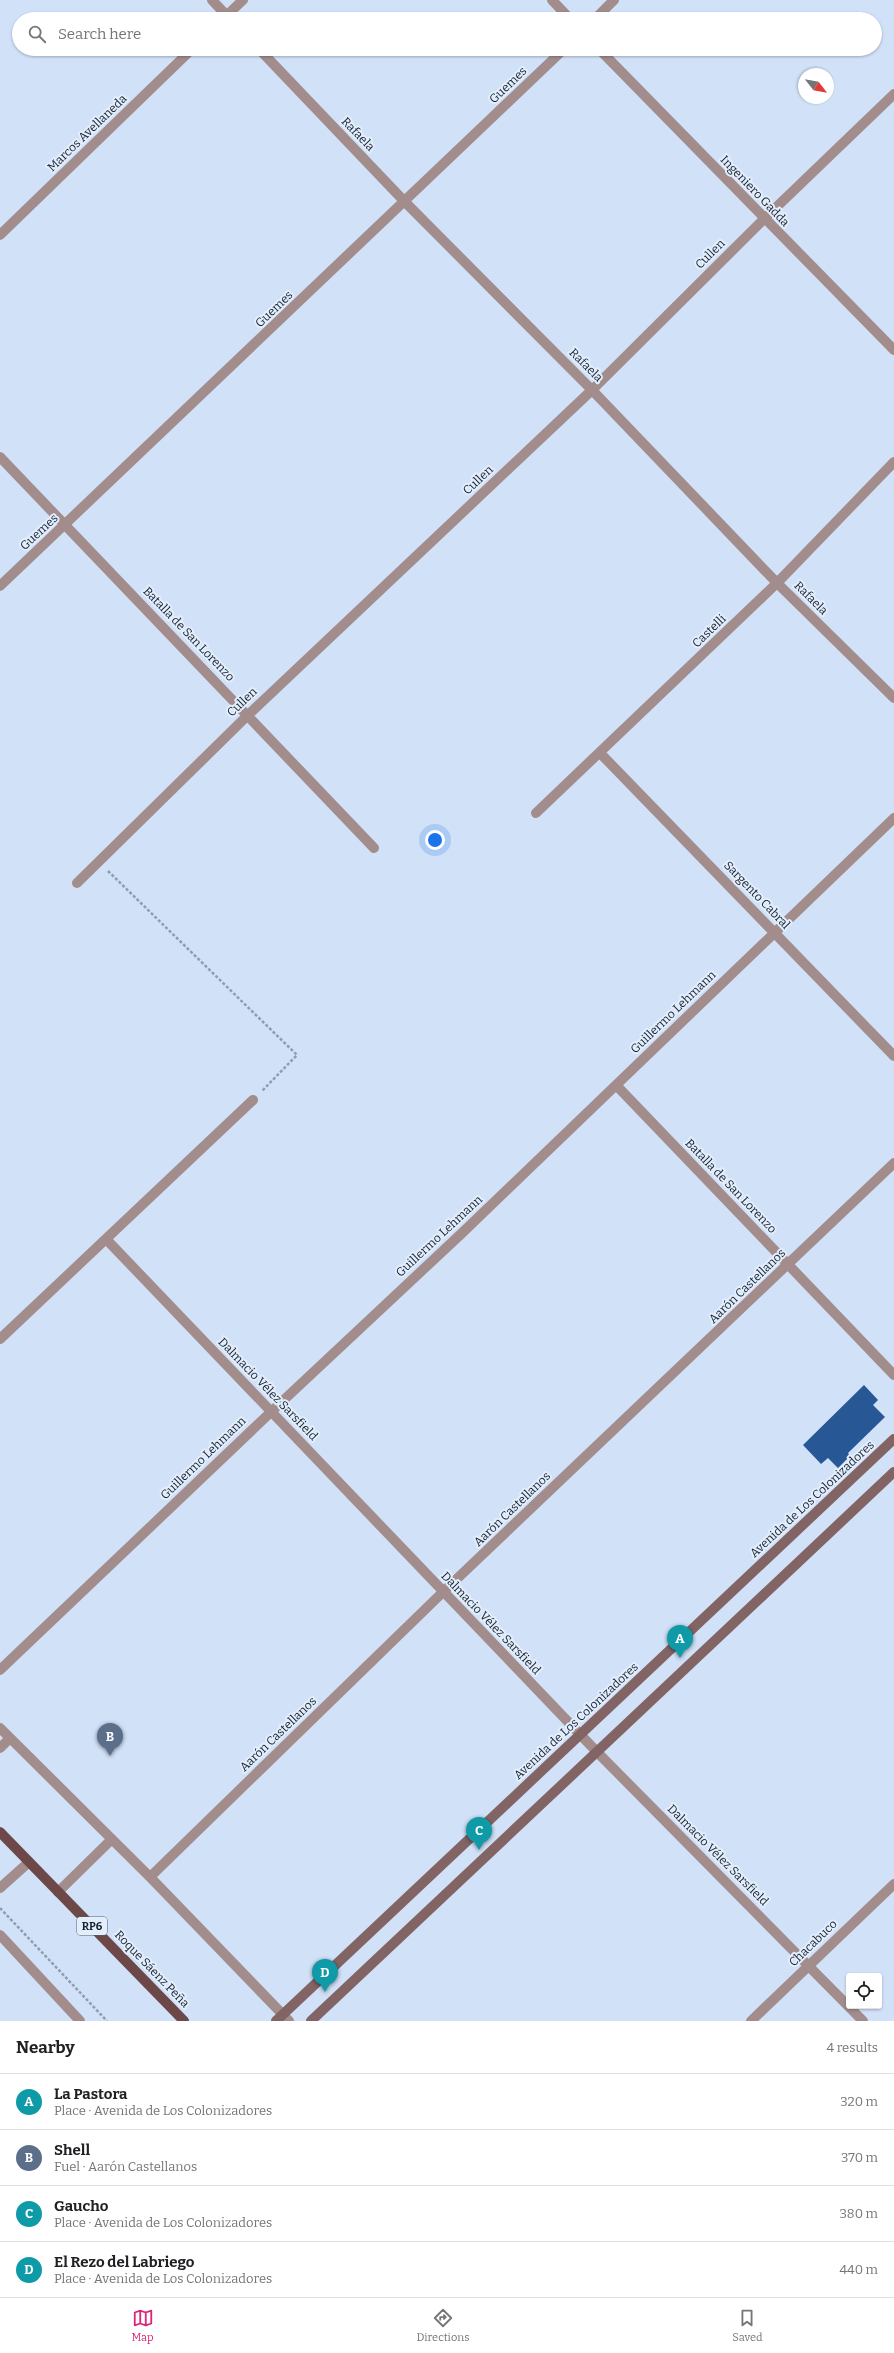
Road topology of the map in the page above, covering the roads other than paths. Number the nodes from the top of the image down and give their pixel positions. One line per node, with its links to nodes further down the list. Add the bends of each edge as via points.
1 (212, 0): 5 (street)
2 (243, 0): 6 (street)
3 (552, 0): 7 (street)
4 (614, 0): 8 (street)
5 (222, 12)
6 (232, 12)
7 (563, 12)
8 (602, 12)
9 (185, 56): 16 (street, Marcos Avellaneda)
10 (266, 56): 14 (street, Rafaela)
11 (557, 56): 14 (street, Guemes)
12 (606, 56): 15 (street, Ingeniero Gadda)
13 (894, 94): 15 (street, Cullen)
14 (405, 202): 18 (street, Rafaela); 21 (street, Guemes)
15 (764, 219): 17 (street, Ingeniero Gadda); 18 (street, Cullen)
16 (0, 235)
17 (894, 350)
18 (592, 390): 22 (street, Rafaela); 25 (street, Cullen)
19 (0, 457): 21 (street, Batalla de San Lorenzo)
20 (894, 462): 22 (street, Castelli)
21 (66, 525): 23 (street, Guemes); 25 (street, Batalla de San Lorenzo)
22 (777, 583): 24 (street, Rafaela); 26 (street, Castelli)
23 (0, 586)
24 (894, 698)
25 (248, 715): 29 (street, Batalla de San Lorenzo); 30 (street, Cullen)
26 (600, 754): 27 (street, Castelli); 31 (street, Sargento Cabral)
27 (536, 813)
28 (894, 818): 31 (street, Guillermo Lehmann)
29 (374, 848)
30 (77, 883)
31 (775, 931): 32 (street, Sargento Cabral); 33 (street, Guillermo Lehmann)
32 (894, 1056)
33 (616, 1085): 37 (street, Batalla de San Lorenzo); 40 (street, Guillermo Lehmann)
34 (253, 1100): 36 (street)
35 (894, 1163): 37 (street, Aarón Castellanos)
36 (106, 1239): 38 (street); 40 (street, Dalmacio Vélez Sarsfield)
37 (788, 1265): 39 (street, Batalla de San Lorenzo); 43 (street, Aarón Castellanos)
38 (0, 1339)
39 (894, 1375)
40 (272, 1411): 43 (street, Dalmacio Vélez Sarsfield); 44 (street, Guillermo Lehmann)
41 (894, 1439): 46 (main road, Avenida de Los Colonizadores)
42 (894, 1472): 49 (main road)
43 (443, 1592): 46 (street, Dalmacio Vélez Sarsfield); 53 (street, Aarón Castellanos)
44 (0, 1670)
45 (0, 1728): 47 (street)
46 (581, 1735): 49 (street, Dalmacio Vélez Sarsfield); 59 (main road, Avenida de Los Colonizadores)
47 (10, 1738): 48 (street); 51 (street)
48 (0, 1748)
49 (597, 1752): 58 (street, Dalmacio Vélez Sarsfield); 62 (main road)
50 (0, 1832): 52 (main road, Roque Sáenz Peña / RP6)
51 (112, 1838): 53 (street); 56 (street)
52 (29, 1862): 55 (street); 56 (main road, Roque Sáenz Peña / RP6)
53 (150, 1877): 59 (street)
54 (894, 1884): 58 (street, Chacabuco)
55 (0, 1888)
56 (58, 1892): 61 (main road, Roque Sáenz Peña / RP6)
57 (0, 1936): 60 (street)
58 (809, 1965): 63 (street, Chacabuco); 64 (street, Dalmacio Vélez Sarsfield)
59 (282, 2019)
60 (80, 2021)
61 (184, 2021)
62 (311, 2021)
63 (751, 2021)
64 (863, 2021)

